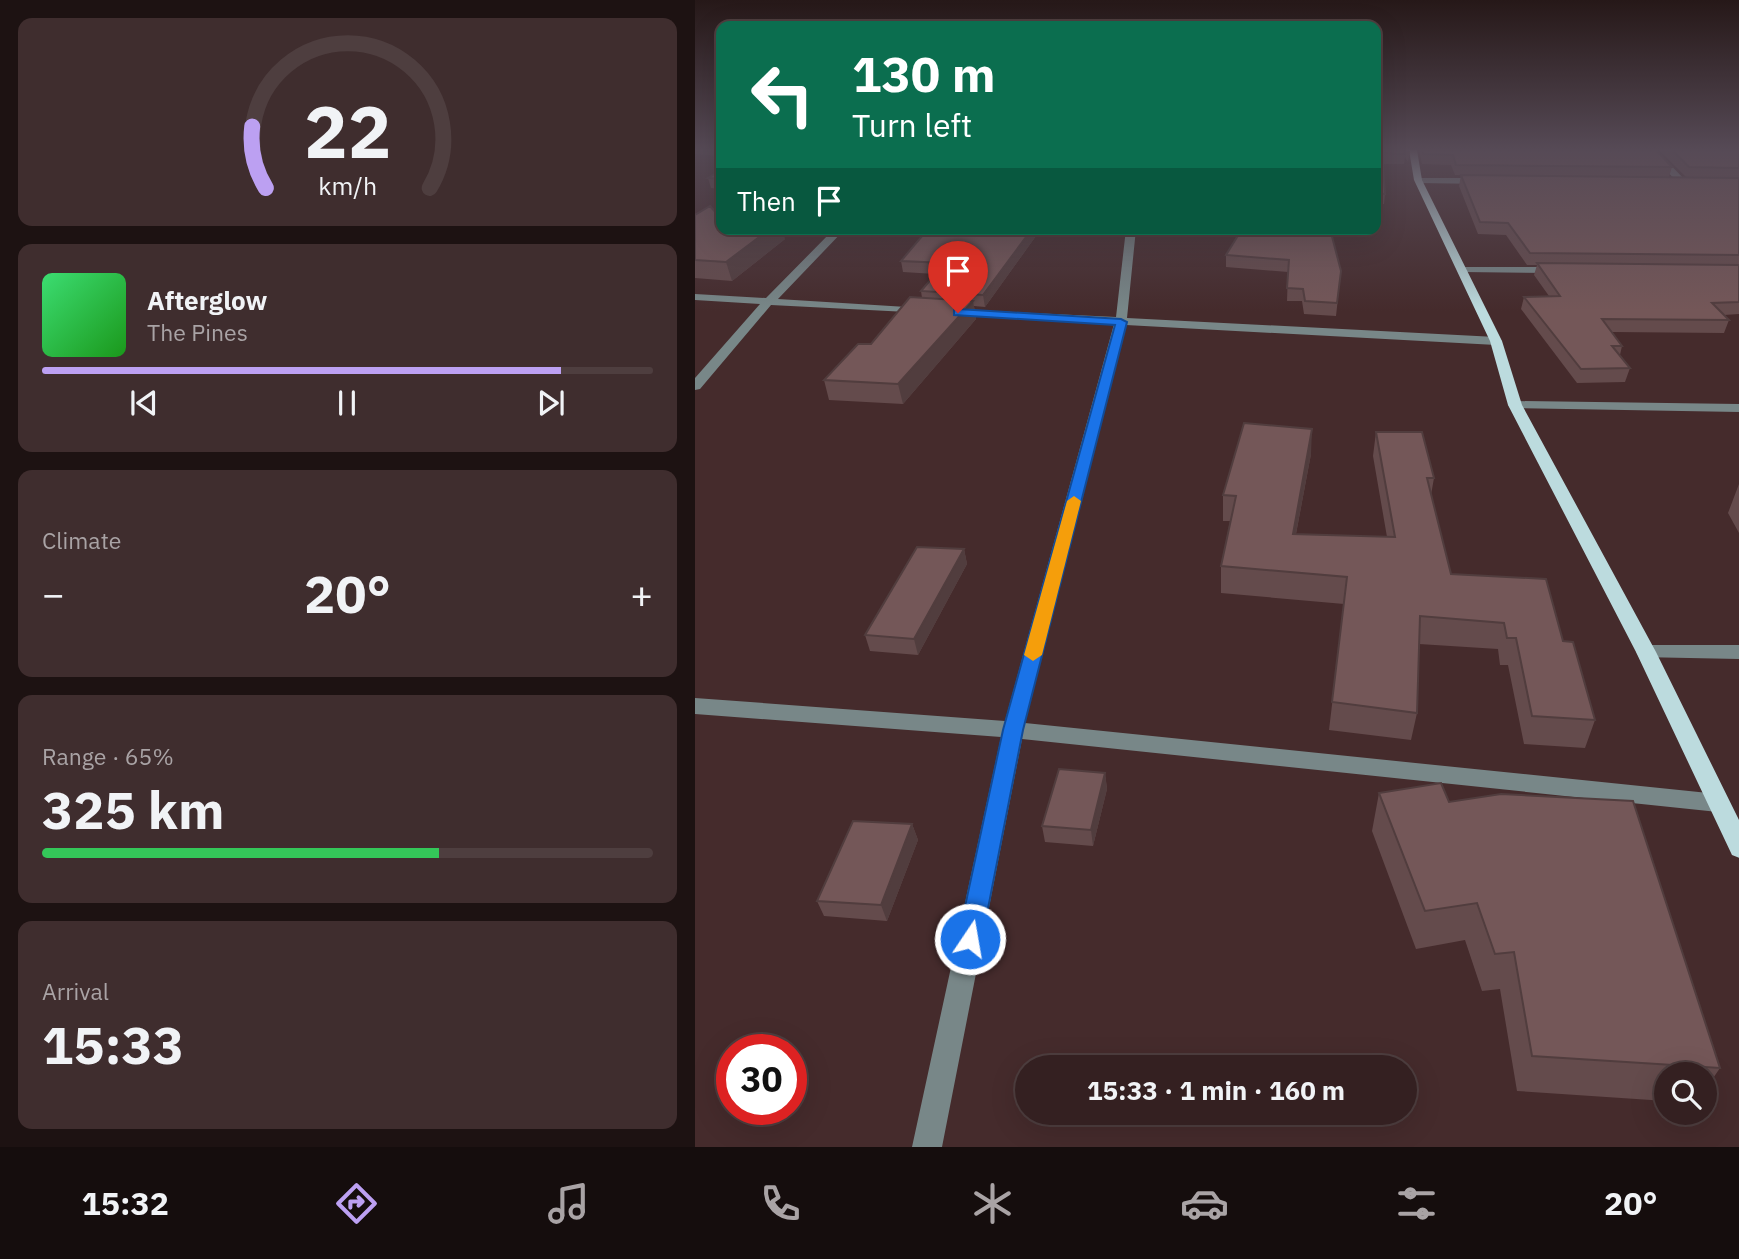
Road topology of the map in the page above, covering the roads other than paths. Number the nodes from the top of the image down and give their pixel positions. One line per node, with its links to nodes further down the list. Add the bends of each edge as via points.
1 (1430, 204): 4 (main road)
2 (834, 235): 7 (street)
3 (1130, 235): 8 (street)
4 (1463, 270): 5 (street); 9 (main road)
5 (1574, 271)
6 (695, 297): 7 (street)
7 (768, 302): 8 (street); 10 (street)
8 (1121, 322): 9 (street); 16 (street)
9 (1497, 341): 11 (main road)
10 (695, 386)
11 (1515, 405): 12 (street); 13 (main road)
12 (1739, 408)
13 (1646, 652): 14 (street); 17 (main road)
14 (1739, 652)
15 (695, 706): 16 (street)
16 (1013, 730): 17 (street); 19 (street)
17 (1718, 803): 18 (main road)
18 (1739, 848)
19 (927, 1147)

